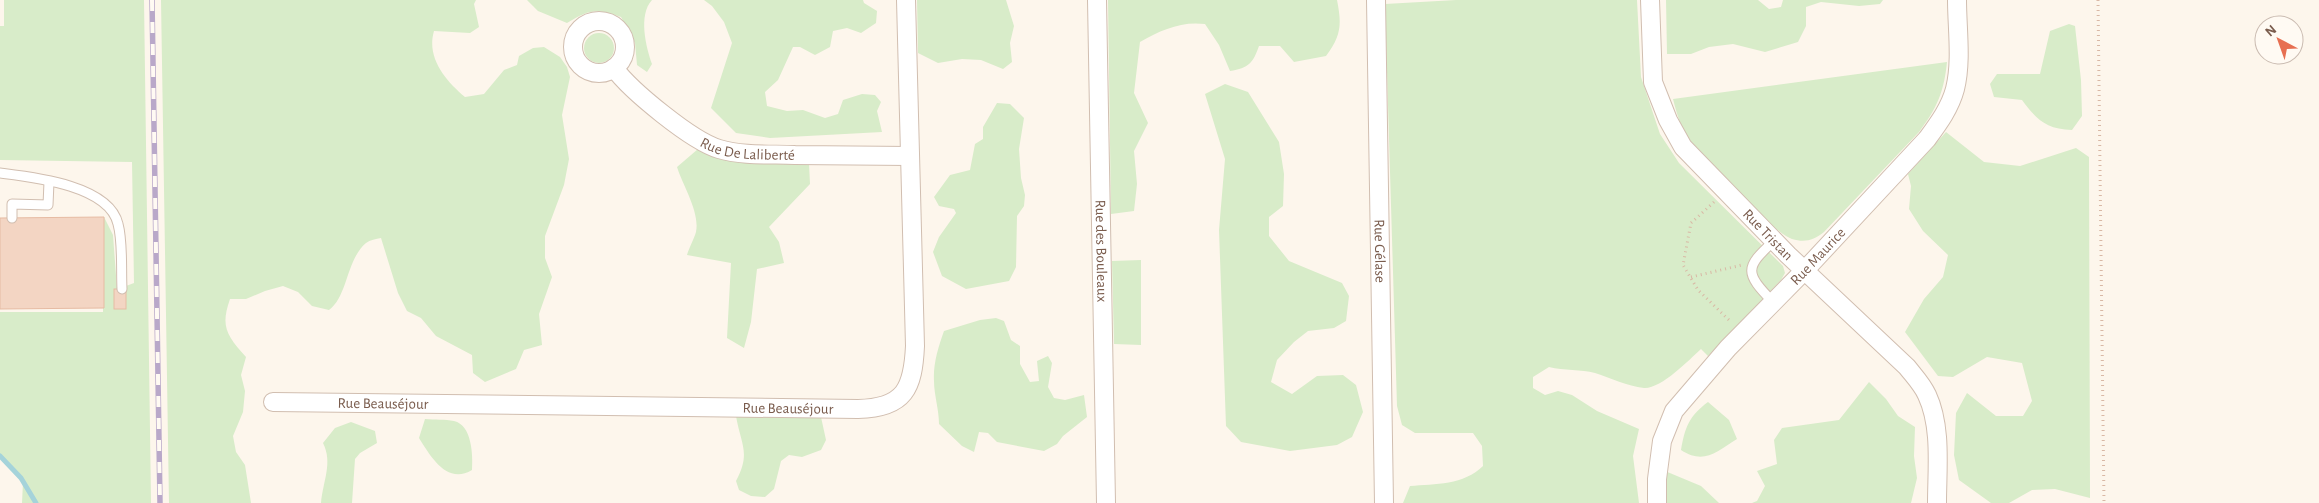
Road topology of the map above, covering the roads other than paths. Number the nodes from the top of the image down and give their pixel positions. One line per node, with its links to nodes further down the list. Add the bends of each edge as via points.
1 (906, 0): 7 (street, Rue Beauséjour)
2 (1097, 0): 16 (street, Rue des Bouleaux)
3 (1376, 0): 17 (street, Rue Gélase)
4 (1650, 0): 11 (street, Rue Tristan, via 1653,82 1683,147)
5 (1957, 0): 12 (street, Rue Maurice, via 1955,88 1946,111 1927,140)
6 (614, 68): 7 (street, Rue De Laliberté, via 660,111 718,149 754,154)
7 (910, 156): 15 (street, Rue Beauséjour, via 914,367 907,390 889,403 858,409)
8 (0, 173): 9 (lane)
9 (49, 182): 10 (lane, via 48,205 12,204); 13 (lane, via 92,194 115,217)
10 (12, 218)
11 (1774, 241): 12 (street, Rue Tristan); 14 (lane, via 1753,263 1752,275)
12 (1805, 270): 14 (street, Rue Maurice); 19 (street, Rue Tristan, via 1901,362 1928,396 1934,422)
13 (122, 289)
14 (1772, 302): 18 (street, Rue Maurice, via 1674,411 1660,449)
15 (273, 402)
16 (1106, 503)
17 (1384, 503)
18 (1657, 503)
19 (1937, 503)

